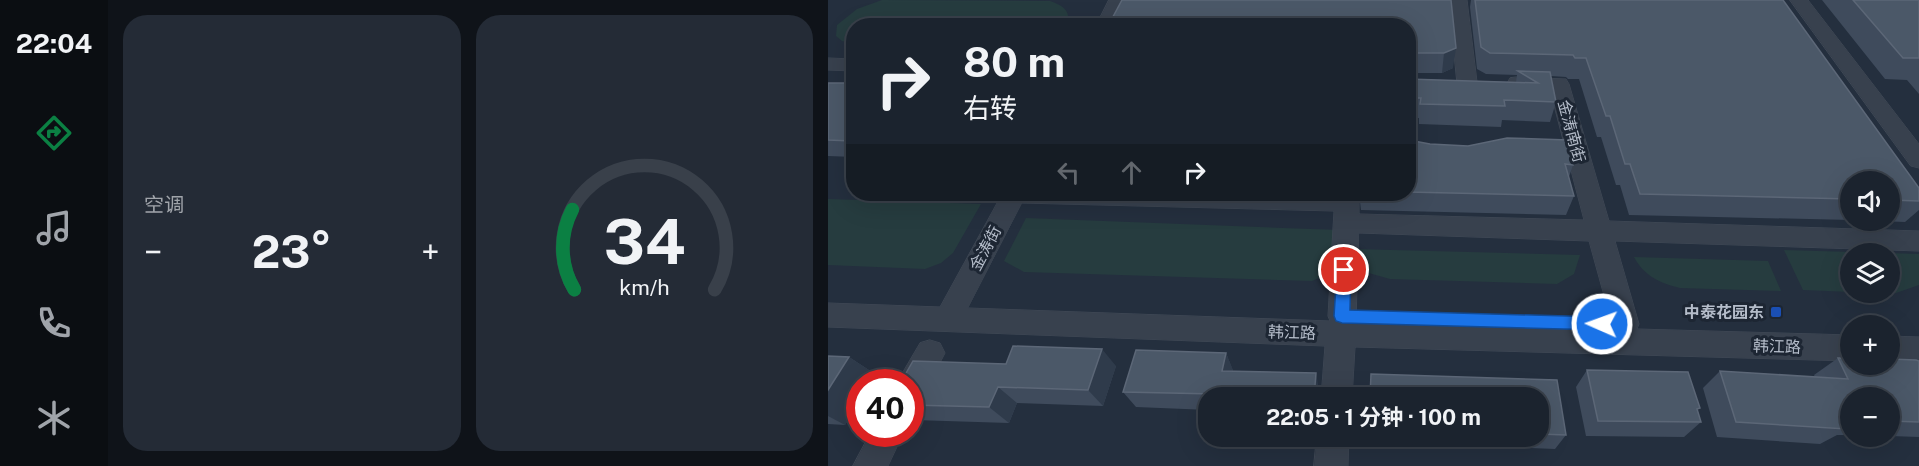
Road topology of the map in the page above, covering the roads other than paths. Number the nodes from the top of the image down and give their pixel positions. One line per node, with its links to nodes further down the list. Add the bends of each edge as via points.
1 (1118, 0): 5 (street)
2 (1458, 0): 10 (street)
3 (1777, 0): 8 (street)
4 (1799, 0): 11 (street)
5 (1109, 18)
6 (828, 64): 7 (street)
7 (846, 65)
8 (1831, 76)
9 (1444, 82): 10 (street, 金涛南街)
10 (1467, 82): 15 (street, 金涛南街, via 1559,84)
11 (1919, 160)
12 (1010, 201): 18 (street, 金涛街)
13 (1208, 201): 14 (street)
14 (1347, 206): 15 (street); 21 (street)
15 (1600, 231): 16 (street); 20 (street, 金涛南街)
16 (1919, 241)
17 (828, 299): 18 (street, 韩江路)
18 (952, 311): 19 (street, 韩江路); 21 (street, 韩江路)
19 (828, 315)
20 (1625, 324): 21 (street, 韩江路); 22 (street, 韩江路)
21 (1341, 325): 25 (street, 韩江路); 30 (street)
22 (1840, 330)
23 (1900, 331): 24 (street)
24 (1919, 332)
25 (1840, 348)
26 (1900, 349): 27 (street)
27 (1919, 350)
28 (930, 354): 29 (street)
29 (921, 369)
30 (1337, 387)
31 (880, 447): 33 (street)
32 (1332, 447): 34 (street)
33 (870, 466)
34 (1331, 466)

